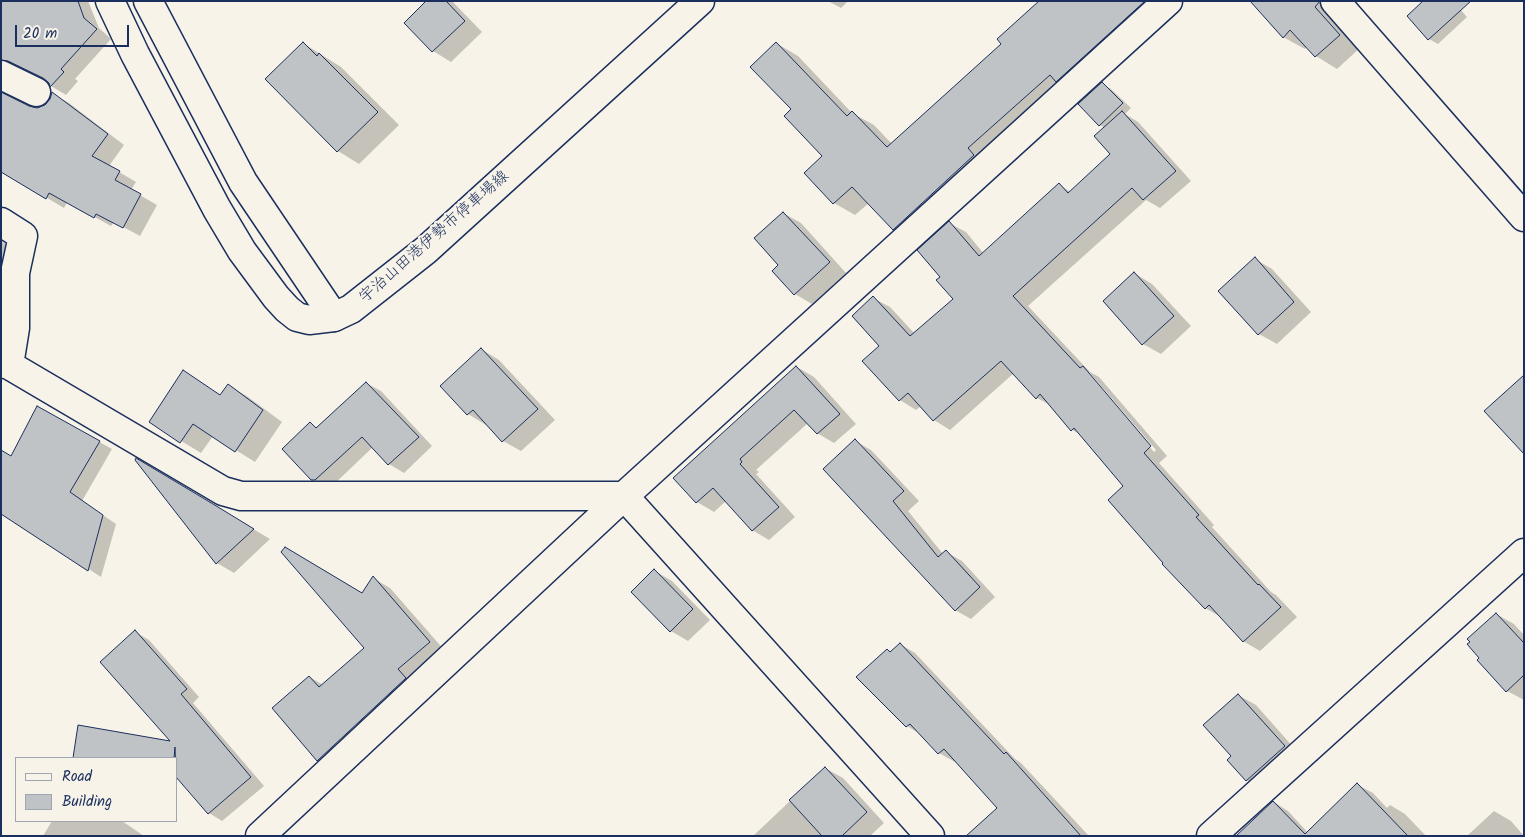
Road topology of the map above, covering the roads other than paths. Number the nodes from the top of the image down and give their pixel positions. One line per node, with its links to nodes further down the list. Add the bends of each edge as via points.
1 (110, 1): 10 (street, 宇治山田港伊勢市停車場線, via 135,54 242,251 276,297 297,317 309,320)
2 (148, 1): 10 (street, via 243,182)
3 (700, 1): 10 (street, 宇治山田港伊勢市停車場線, via 426,250 351,309)
4 (1168, 1): 12 (street)
5 (1336, 1): 8 (street)
6 (1, 75): 7 (street)
7 (36, 92)
8 (1524, 217)
9 (1, 222): 11 (street, via 23,236 15,273 15,328)
10 (334, 317)
11 (5, 364): 12 (street, via 222,491 241,496)
12 (624, 496): 14 (street); 15 (street)
13 (1524, 553): 16 (street)
14 (260, 836)
15 (930, 836)
16 (1211, 836)

